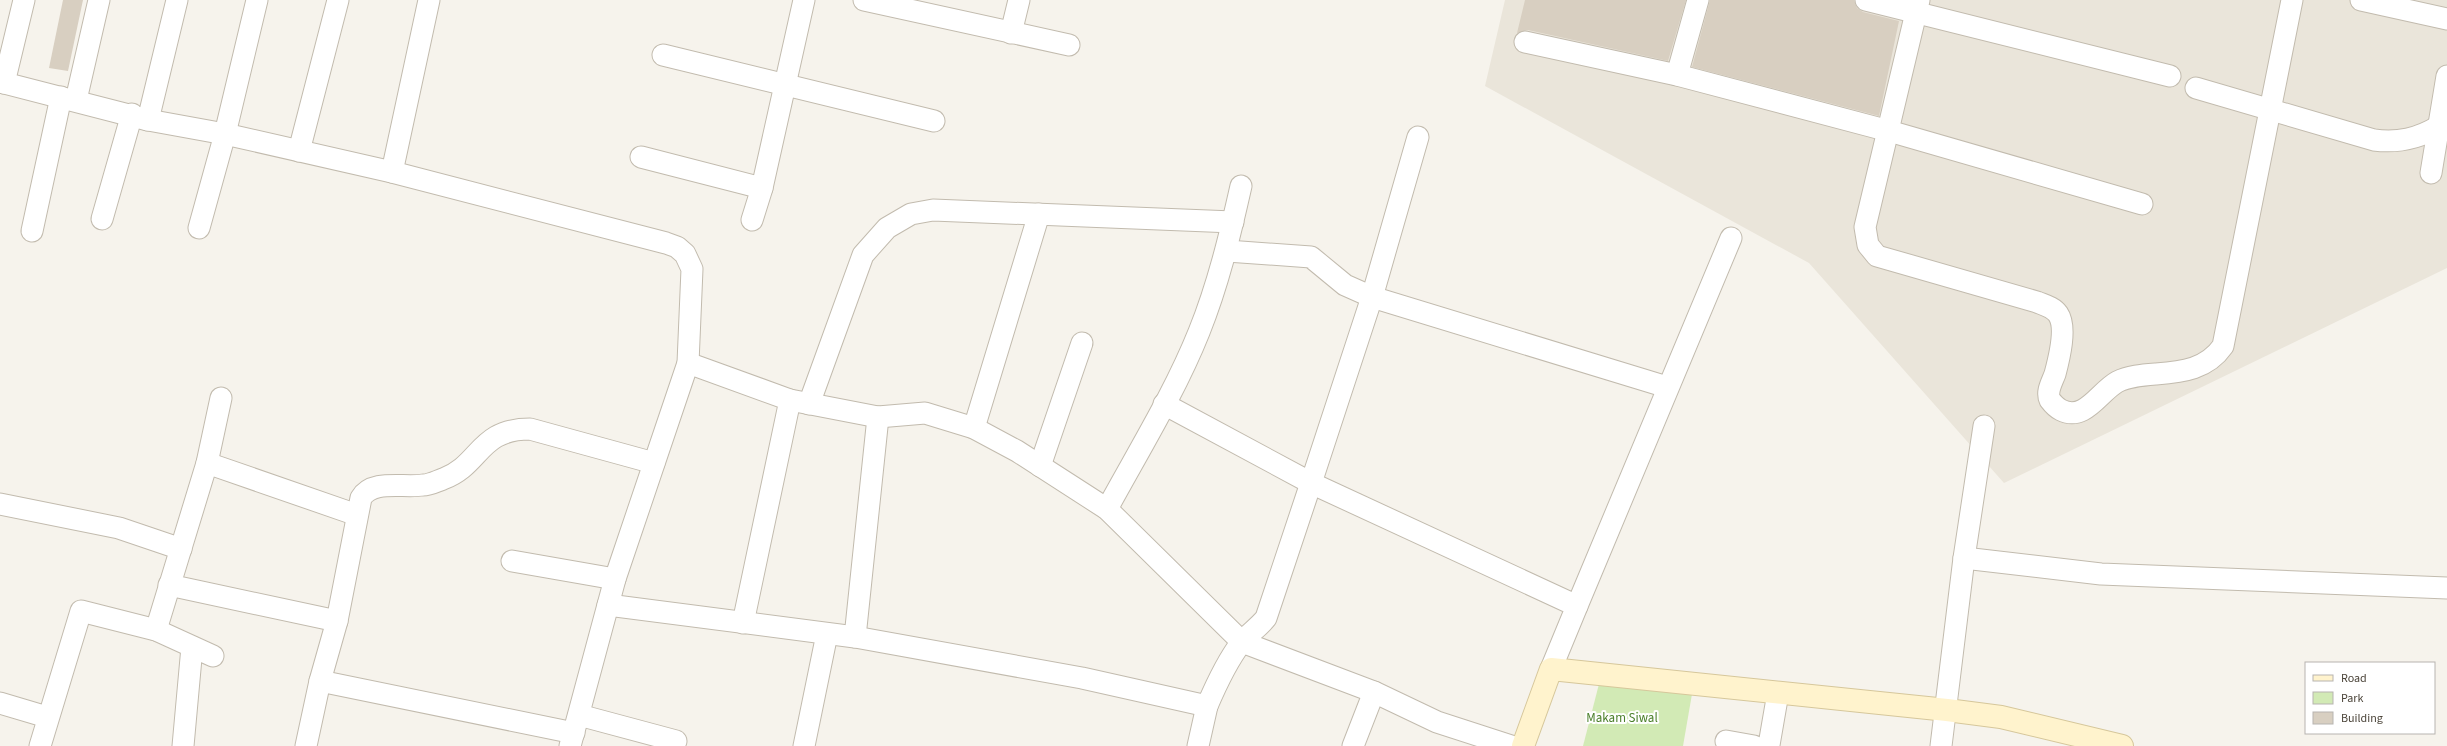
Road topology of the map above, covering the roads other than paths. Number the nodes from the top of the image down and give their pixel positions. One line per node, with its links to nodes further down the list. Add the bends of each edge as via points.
1 (24, 0): 23 (street)
2 (99, 0): 26 (street)
3 (177, 0): 28 (street)
4 (257, 0): 32 (street)
5 (338, 0): 34 (street)
6 (429, 0): 36 (street)
7 (804, 0): 24 (street)
8 (864, 0): 16 (street)
9 (1019, 0): 16 (street)
10 (1698, 0): 20 (street)
11 (1866, 0): 14 (street)
12 (2292, 0): 27 (street)
13 (2361, 0): 15 (street)
14 (1928, 7): 21 (street); 31 (street)
15 (2447, 19)
16 (1011, 33): 18 (street)
17 (1525, 42): 20 (street)
18 (1069, 45)
19 (663, 55): 24 (street)
20 (1678, 75): 31 (street)
21 (2170, 76)
22 (2447, 76): 30 (street)
23 (2, 83): 26 (street)
24 (784, 84): 29 (street); 39 (street)
25 (2196, 88): 27 (street)
26 (69, 98): 28 (street); 46 (street)
27 (2271, 109): 30 (street, via 2374,140 2391,142 2424,136); 31 (street, via 2226,337 2218,354 2203,365 2181,372 2142,375 2117,382 2080,412 2068,413 2057,408 2050,400 2049,390 2056,372 2061,340 2061,320 2058,313 2050,308 1873,253 1865,238 1865,227)
28 (140, 117): 32 (street); 42 (street)
29 (934, 121)
30 (2439, 126): 37 (street)
31 (1889, 131): 40 (street)
32 (225, 134): 34 (street); 45 (street)
33 (1418, 137): 49 (street)
34 (299, 151): 36 (street)
35 (641, 158): 39 (street)
36 (392, 172): 51 (street, via 677,247 690,262 692,269)
37 (2431, 173)
38 (1241, 186): 44 (street)
39 (762, 188): 43 (street)
40 (2142, 204)
41 (1039, 214): 44 (street); 54 (street, via 923,211 887,228 863,255); 58 (street)
42 (102, 219)
43 (752, 220)
44 (1233, 222): 48 (street)
45 (199, 228)
46 (32, 230)
47 (1731, 238): 52 (street)
48 (1227, 251): 49 (street, via 1311,257 1344,285); 55 (street, via 1199,332)
49 (1372, 297): 52 (street); 62 (street)
50 (1082, 343): 61 (street)
51 (688, 357): 54 (street); 60 (street)
52 (1667, 387): 73 (street)
53 (221, 398): 59 (street)
54 (799, 402): 56 (street); 75 (street)
55 (1164, 404): 62 (street); 64 (street)
56 (878, 417): 58 (street, via 926,413); 78 (street)
57 (1984, 426): 67 (street)
58 (974, 428): 61 (street)
59 (207, 463): 65 (street); 66 (street)
60 (654, 463): 65 (street, via 530,429 512,429 486,443 466,465 448,477 425,485 380,486 367,490 361,498); 69 (street)
61 (1040, 466): 64 (street)
62 (1311, 483): 73 (street); 79 (street, via 1266,618)
63 (0, 504): 66 (street, via 119,528)
64 (1107, 509): 79 (street)
65 (357, 515): 74 (street)
66 (181, 549): 70 (street)
67 (1964, 558): 71 (street, via 2101,574); 88 (street)
68 (512, 561): 69 (street)
69 (615, 579): 72 (street)
70 (169, 585): 74 (street); 76 (street)
71 (2447, 588)
72 (608, 605): 75 (street); 90 (street)
73 (1577, 606): 82 (street)
74 (337, 621): 83 (street)
75 (743, 623): 77 (street)
76 (156, 630): 80 (street); 89 (street, via 81,611)
77 (827, 634): 78 (street); 96 (street)
78 (856, 637): 87 (street, via 1082,678)
79 (1242, 642): 84 (street); 87 (street, via 1217,683)
80 (192, 647): 81 (street); 94 (street)
81 (213, 656)
82 (1551, 669): 85 (street); 100 (street)
83 (320, 681): 90 (street); 95 (street)
84 (1374, 692): 98 (street); 99 (street, via 1437,722)
85 (1778, 692): 88 (street); 102 (street, via 1771,737 1769,745)
86 (0, 703): 89 (street)
87 (1207, 706): 97 (street)
88 (1947, 710): 103 (street); 104 (street, via 2001,717)
89 (47, 717): 93 (street)
90 (574, 731): 91 (street)
91 (676, 741)
92 (1726, 741): 101 (street)
93 (40, 746)
94 (183, 746)
95 (306, 746)
96 (804, 746)
97 (1198, 746)
98 (1353, 746)
99 (1511, 746)
100 (1523, 746)
101 (1754, 746)
102 (1766, 746)
103 (1941, 746)
104 (2122, 746)

